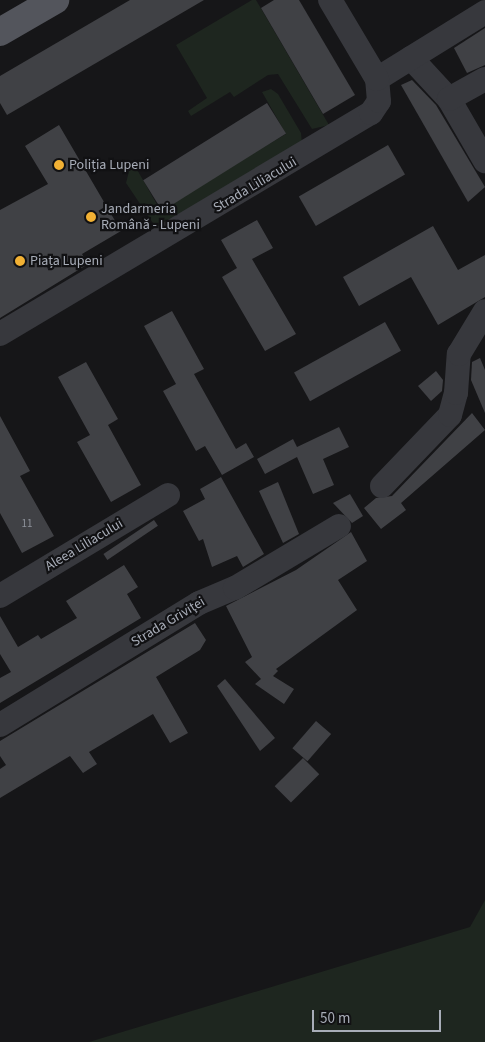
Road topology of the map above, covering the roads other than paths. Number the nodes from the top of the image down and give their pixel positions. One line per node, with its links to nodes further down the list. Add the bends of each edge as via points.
1 (55, 0): 4 (main road)
2 (330, 0): 7 (street)
3 (485, 12): 5 (street)
4 (0, 32)
5 (411, 58): 7 (street); 8 (street)
6 (485, 79): 8 (street)
7 (378, 84): 11 (street, Strada Liliacului, via 377,105 362,120)
8 (449, 99): 9 (street)
9 (483, 151)
10 (485, 311): 12 (street, via 459,354 456,393 450,414)
11 (0, 334)
12 (382, 486)
13 (168, 495): 15 (street, Aleea Liliacului)
14 (339, 526): 16 (street, Strada Griviţei, via 235,588 199,604)
15 (0, 596)
16 (0, 725)

